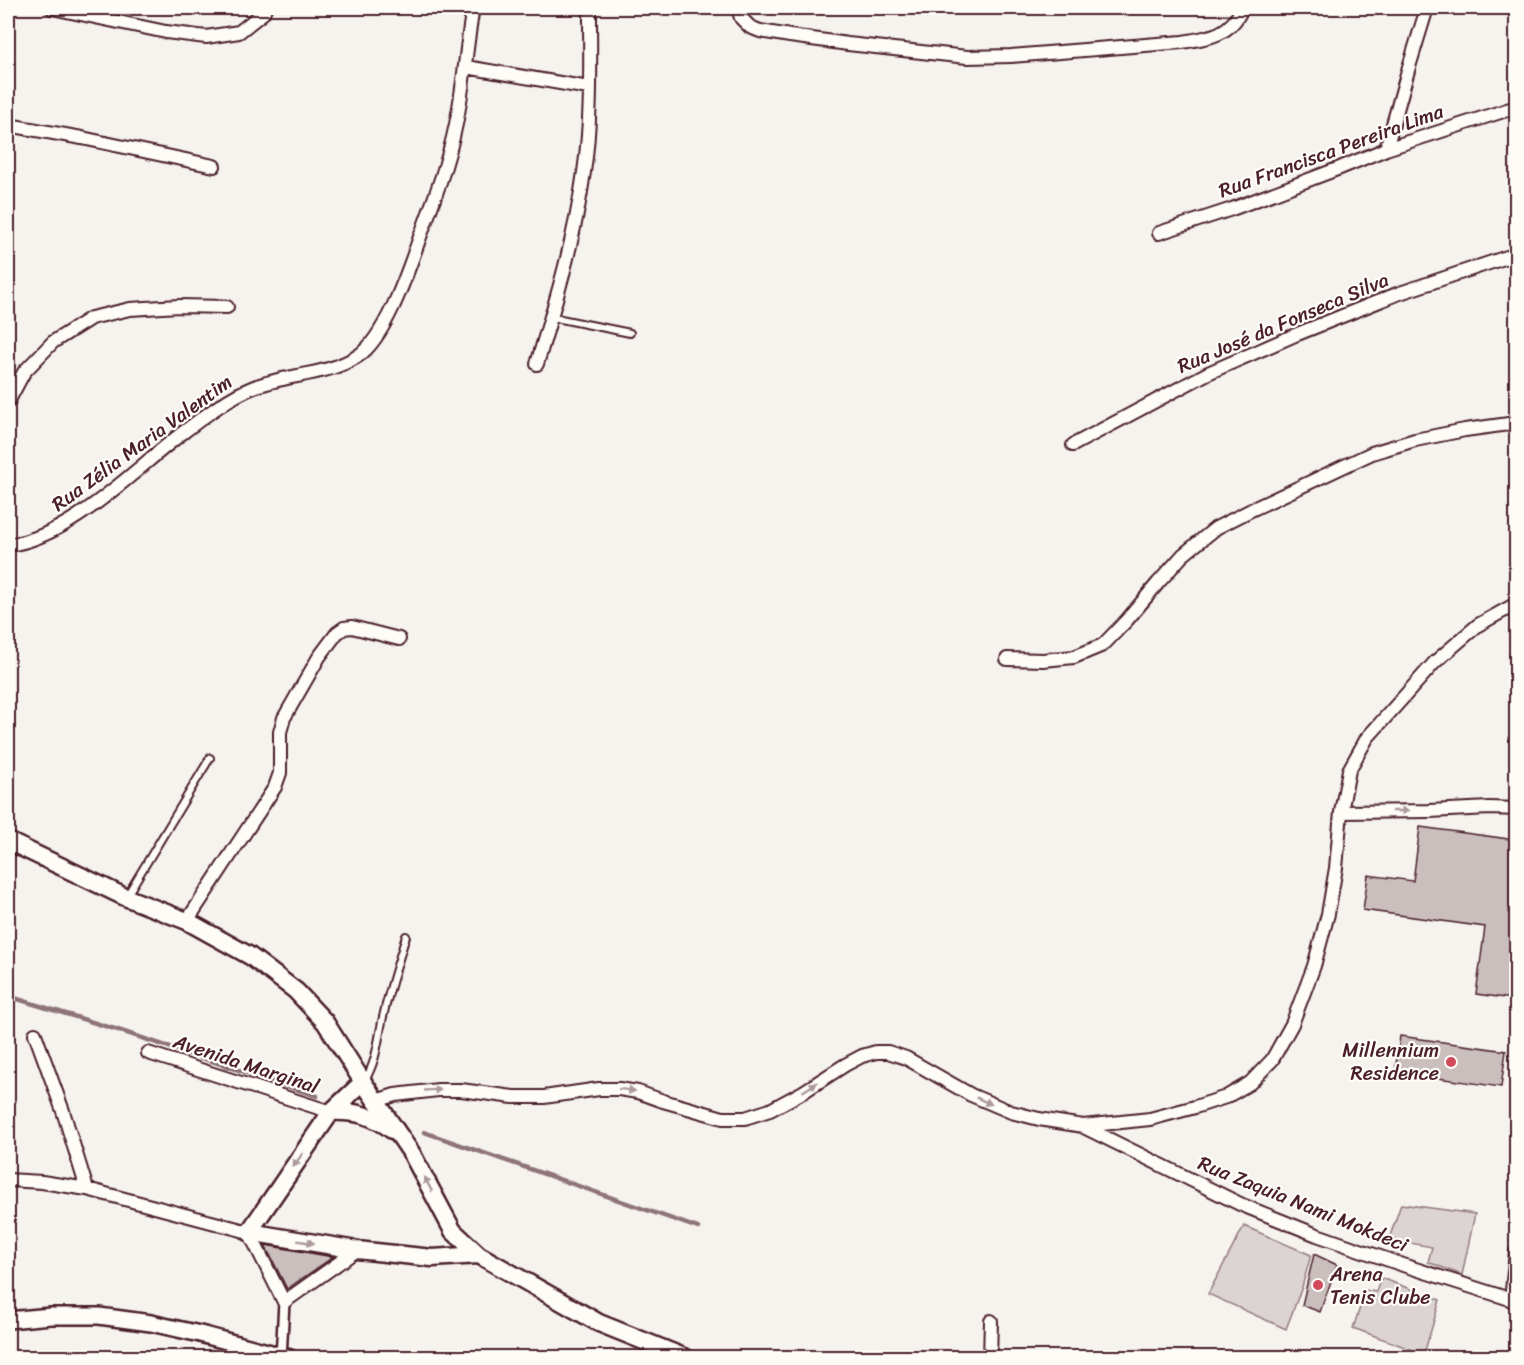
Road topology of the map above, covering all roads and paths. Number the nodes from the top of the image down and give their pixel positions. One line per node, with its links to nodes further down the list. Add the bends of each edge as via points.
1 (56, 8): 2 (street, via 206,37 239,32)
2 (265, 8)
3 (473, 8): 8 (street, Rua Zélia Maria Valentim)
4 (590, 8): 9 (street)
5 (738, 8): 6 (street, via 741,18 759,31 967,57 1208,38 1226,30)
6 (1242, 8)
7 (1427, 8): 12 (street)
8 (466, 67): 9 (street); 23 (street, Rua Zélia Maria Valentim, via 450,152 427,219 393,306 376,337 359,356 334,368 254,387 222,404 76,517 45,534)
9 (590, 88): 17 (street, via 584,172 566,265)
10 (1516, 107): 12 (street, Rua Francisca Pereira Lima)
11 (8, 125): 13 (street)
12 (1386, 149): 14 (street, Rua Francisca Pereira Lima)
13 (214, 166)
14 (1159, 233)
15 (1516, 254): 22 (street, Rua José da Fonseca Silva, via 1397,294 1284,340 1208,373)
16 (227, 307): 20 (street, via 130,309 91,318 53,342 24,372)
17 (551, 317): 18 (lane); 19 (street)
18 (630, 333)
19 (537, 364)
20 (8, 402)
21 (1516, 423): 26 (street, via 1416,440 1372,453 1216,528 1184,555 1103,645 1074,657)
22 (1073, 445)
23 (8, 545)
24 (1516, 604): 29 (street, via 1478,625 1435,662 1367,738 1349,770)
25 (399, 639): 32 (street, via 352,627 344,628 327,644 284,718 276,787)
26 (1007, 658)
27 (210, 758): 31 (lane)
28 (1516, 809): 29 (street, one-way to 28)
29 (1341, 812): 39 (street, via 1328,914 1314,966 1292,1024 1272,1060 1250,1083 1226,1097 1150,1119)
30 (8, 841): 31 (main road)
31 (125, 897): 32 (main road)
32 (187, 921): 36 (main road, via 250,956 296,991 325,1022)
33 (405, 936): 36 (lane, via 375,1060)
34 (35, 1034): 42 (street)
35 (148, 1053): 38 (street, Avenida Marginal)
36 (363, 1082): 37 (main road); 38 (main road)
37 (376, 1101): 39 (street, one-way to 39, via 438,1090 544,1097 619,1089 723,1118 745,1118 770,1110 862,1056 888,1052 1011,1112); 40 (main road)
38 (331, 1112): 40 (main road, via 347,1111 376,1119); 43 (main road, one-way to 43)
39 (1083, 1126): 49 (street, Rua Zaquia Nami Mokdeci, via 1242,1205 1317,1235)
40 (401, 1138): 44 (main road, one-way to 40)
41 (8, 1180): 42 (street)
42 (87, 1189): 43 (street)
43 (249, 1232): 45 (main road, one-way to 45); 50 (street)
44 (453, 1232): 47 (main road); 48 (main road, via 446,1248)
45 (357, 1250): 48 (main road); 50 (street)
46 (1516, 1252): 49 (street)
47 (479, 1255): 48 (main road); 54 (main road, via 599,1323)
48 (432, 1258)
49 (1514, 1300)
50 (284, 1302): 53 (street)
51 (8, 1320): 53 (street, via 99,1316 151,1323)
52 (990, 1321): 55 (street)
53 (284, 1357)
54 (686, 1358)
55 (990, 1358)

